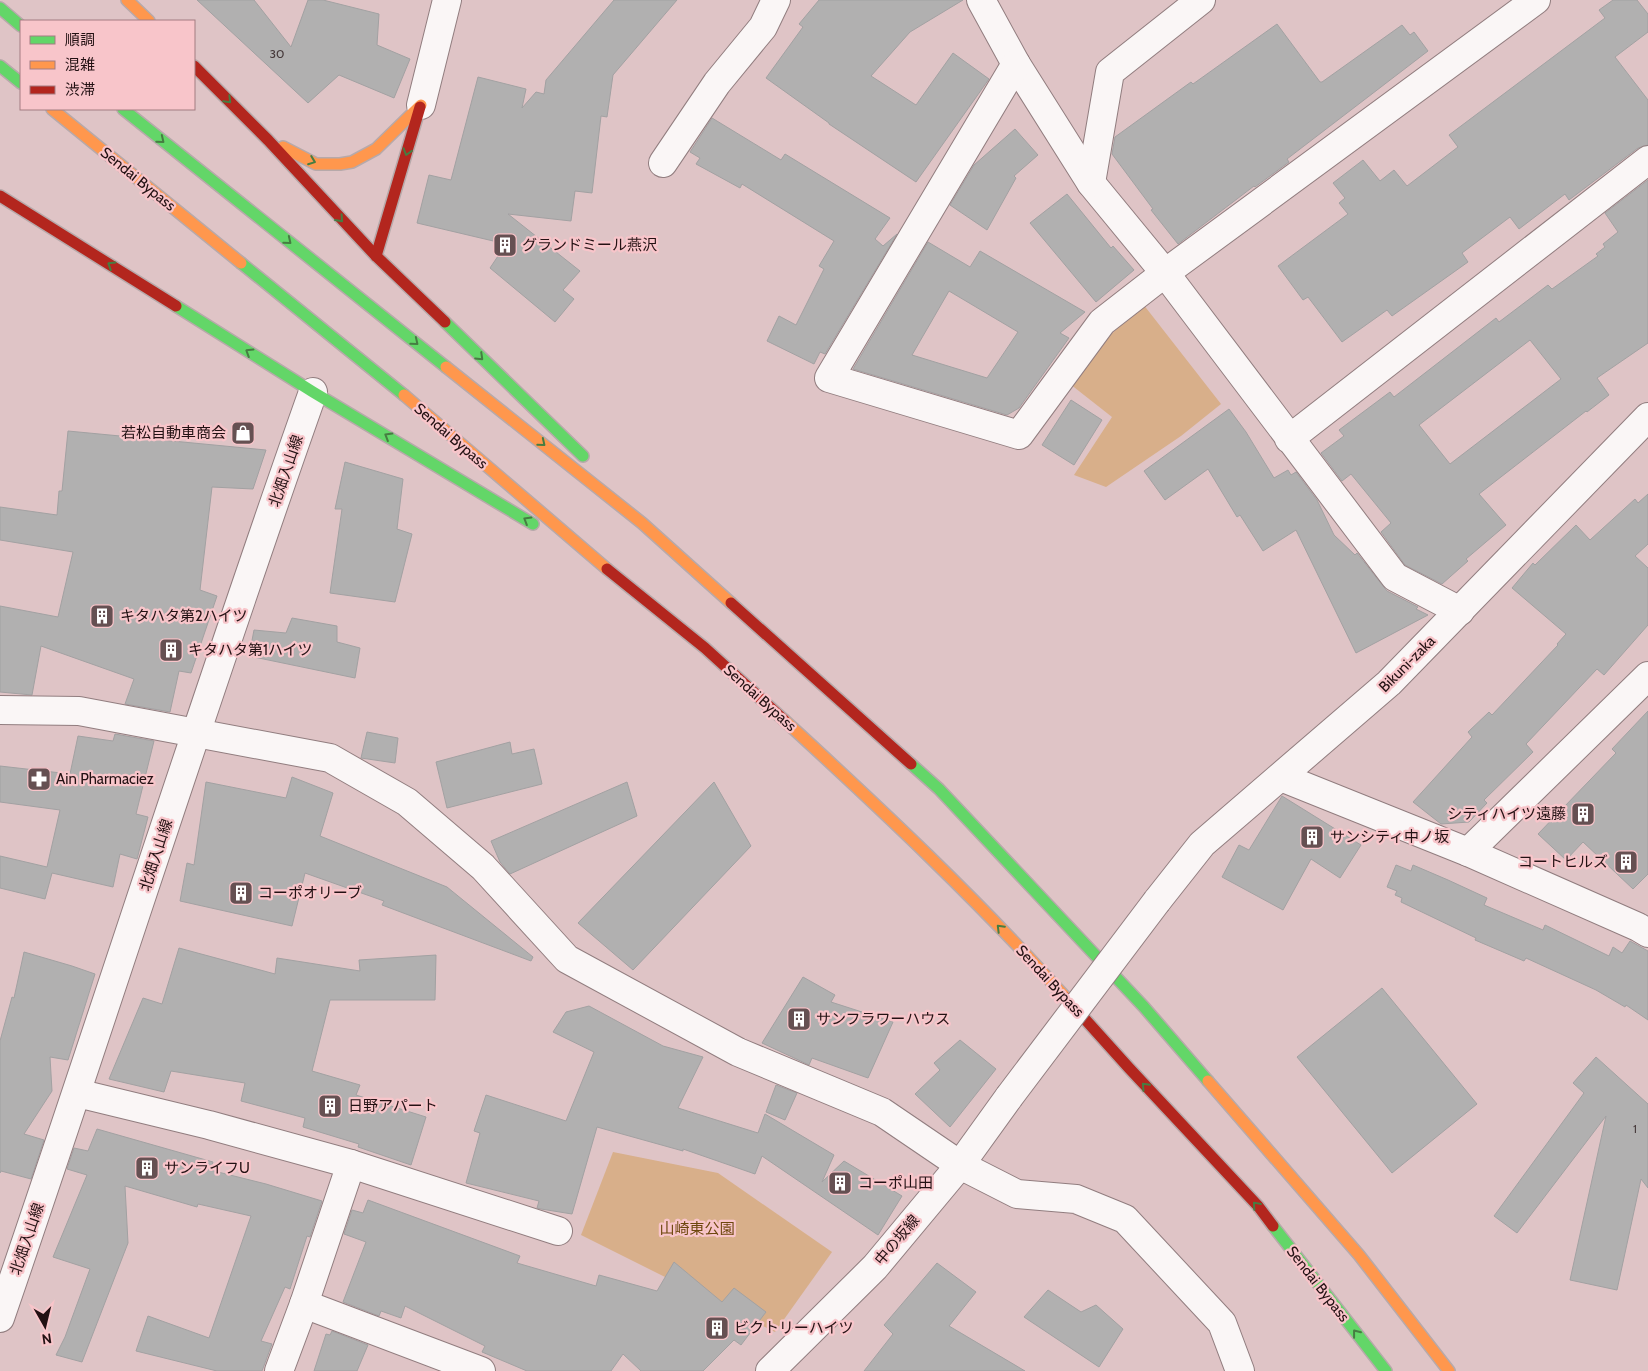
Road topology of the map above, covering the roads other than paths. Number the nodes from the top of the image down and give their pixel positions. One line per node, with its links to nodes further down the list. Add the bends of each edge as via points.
1 (127, 0): 8 (highway)
2 (447, 0): 14 (street)
3 (776, 0): 19 (street, via 763,27 717,83)
4 (981, 0): 10 (street)
5 (1201, 0): 20 (street, via 1110,72)
6 (1536, 0): 23 (street)
7 (0, 8): 9 (highway)
8 (148, 20)
9 (20, 25)
10 (1016, 64): 20 (street); 23 (street, via 829,378 1019,435 1102,322)
11 (0, 66): 13 (highway)
12 (195, 67): 17 (highway, one-way to 17)
13 (20, 82)
14 (421, 105): 17 (highway, one-way to 14, via 316,164 352,162 376,149); 22 (highway, one-way to 22)
15 (53, 110): 28 (highway, Sendai Bypass, via 401,393)
16 (124, 110): 27 (highway, one-way to 27)
17 (268, 140): 22 (highway, one-way to 22)
18 (1648, 160): 26 (street)
19 (663, 163)
20 (1091, 183): 23 (street)
21 (0, 196): 24 (highway, one-way to 21)
22 (376, 256): 27 (highway, one-way to 27, via 596,470)
23 (1165, 273): 26 (street)
24 (313, 392): 28 (highway, one-way to 24); 32 (street, 北畑入山線)
25 (1648, 417): 29 (street, Bikuni-zaka)
26 (1289, 439): 29 (street, via 1394,577)
27 (642, 523): 48 (highway, via 939,789 1150,1015 1359,1255)
28 (599, 563): 47 (highway, Sendai Bypass, one-way to 28, via 1258,1206 1033,961 891,819 705,648)
29 (1460, 610): 33 (street, Bikuni-zaka, via 1389,683)
30 (1648, 676): 34 (street)
31 (0, 710): 32 (street, via 79,711)
32 (196, 733): 36 (street, 北畑入山線); 39 (street, via 330,758 408,802 483,867 567,959 738,1052 882,1112)
33 (1281, 777): 34 (street); 37 (street, Bikuni-zaka, bridge, via 1202,844)
34 (1468, 852): 35 (street)
35 (1645, 926)
36 (77, 1093): 38 (street); 42 (street, 北畑入山線)
37 (1009, 1097): 39 (street, 中の坂線)
38 (351, 1164): 40 (street); 41 (street)
39 (960, 1165): 43 (street, 中の坂線, via 875,1266); 46 (street, via 1016,1194 1076,1199 1124,1219 1222,1323)
40 (558, 1231)
41 (304, 1304): 44 (street); 45 (street)
42 (0, 1318)
43 (776, 1369)
44 (279, 1371)
45 (481, 1371)
46 (1240, 1371)
47 (1386, 1371)
48 (1450, 1371)

